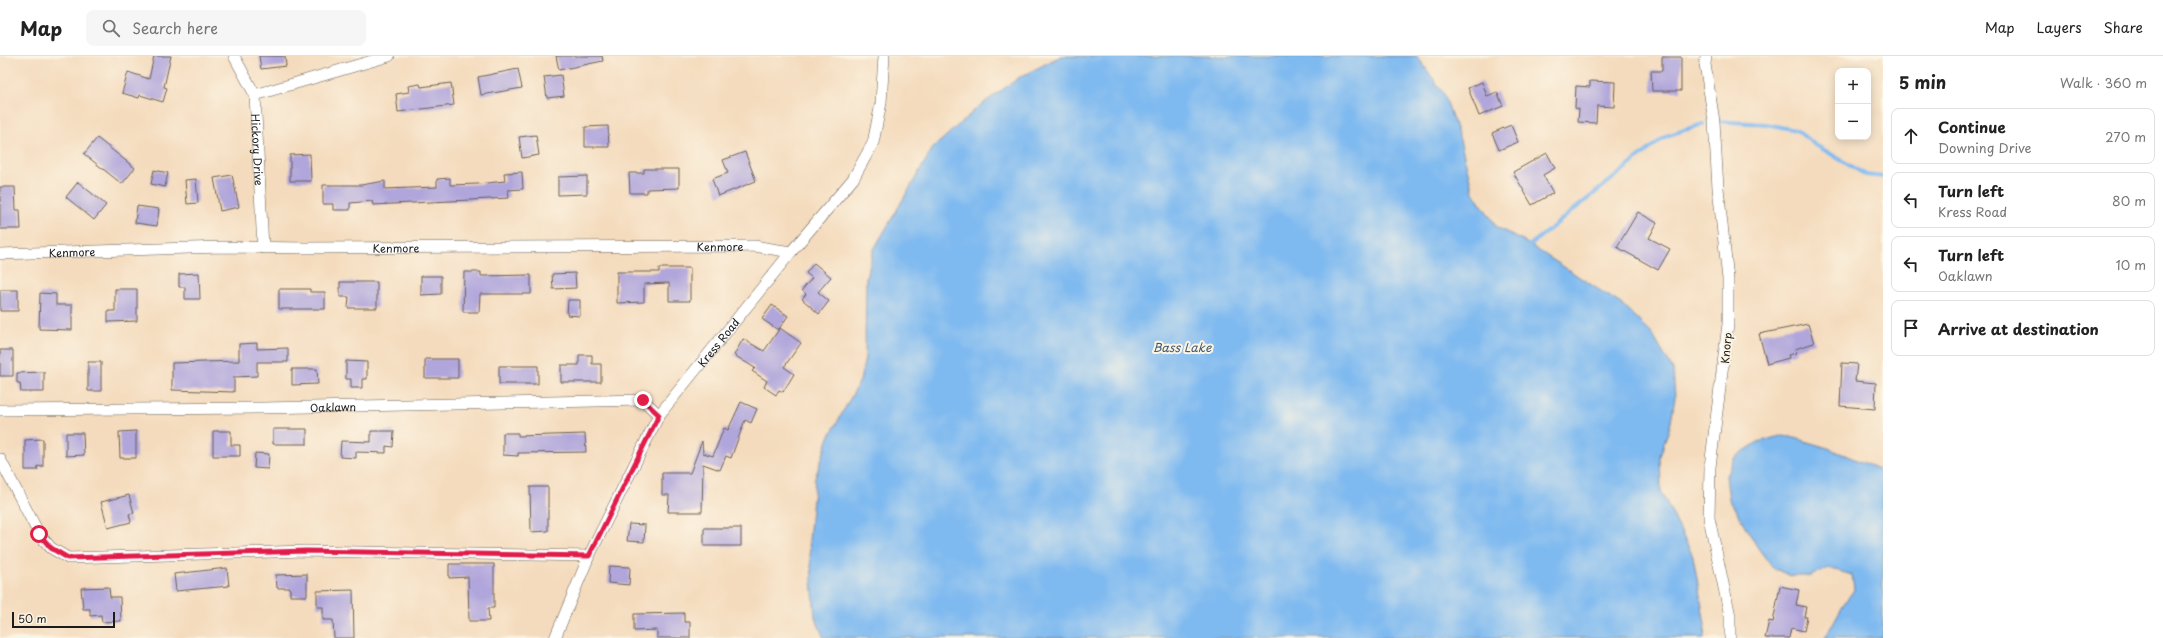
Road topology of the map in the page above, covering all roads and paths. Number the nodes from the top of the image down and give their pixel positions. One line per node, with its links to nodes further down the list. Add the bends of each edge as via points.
1 (234, 56): 5 (street, Hickory Drive)
2 (389, 56): 5 (street)
3 (884, 56): 7 (street, Kress Road, via 881,103 873,143 853,179)
4 (1706, 56): 14 (street, Knorp, via 1728,279 1728,324 1710,467 1709,518 1730,616)
5 (255, 95): 6 (street, Hickory Drive)
6 (263, 248): 7 (street, Kenmore, via 754,246); 8 (street, Kenmore)
7 (791, 252): 10 (street, Kress Road)
8 (0, 254)
9 (0, 410): 10 (street, Oaklawn, via 263,408 643,400)
10 (659, 415): 12 (street, Kress Road)
11 (0, 459): 12 (street, via 39,534 51,548 68,558 306,551)
12 (589, 556): 13 (street, Kress Road)
13 (555, 638)
14 (1730, 638)

